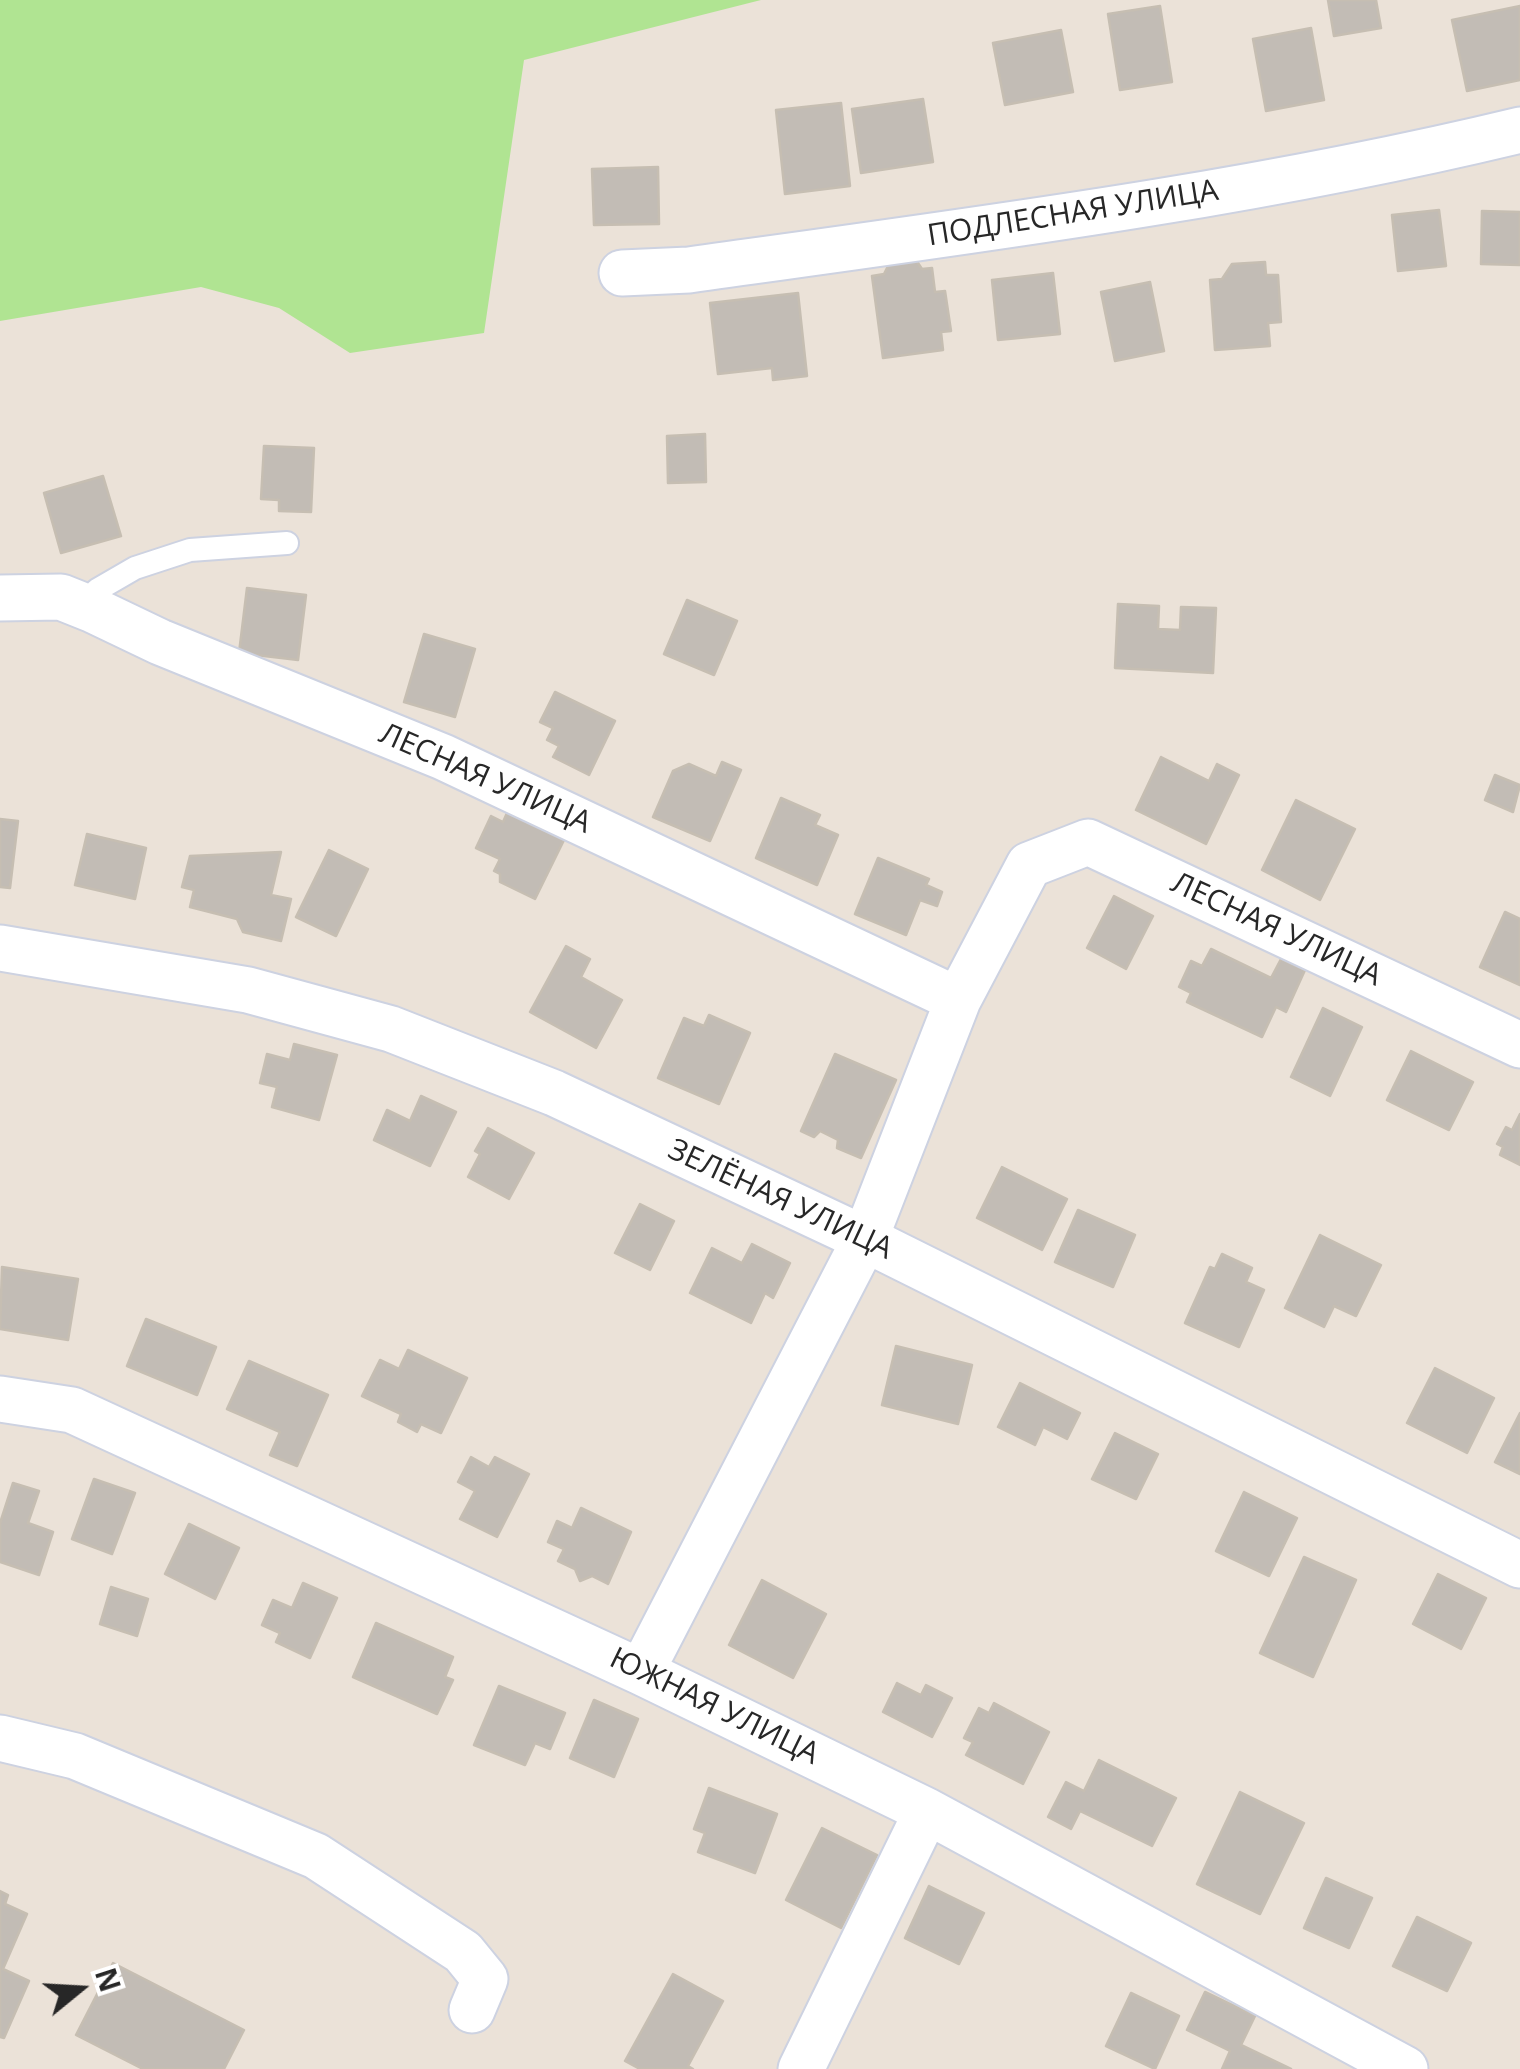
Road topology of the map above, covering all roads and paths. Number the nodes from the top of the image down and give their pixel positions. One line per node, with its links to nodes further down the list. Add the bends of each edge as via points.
1 (1520, 130): 2 (street, ПОДЛЕСНАЯ УЛИЦА, via 1389,161 1103,212 690,270)
2 (622, 273)
3 (287, 543): 5 (lane, via 190,550 135,568 97,590)
4 (0, 598): 5 (street, ЛЕСНАЯ УЛИЦА, via 61,597)
5 (91, 609): 7 (street, ЛЕСНАЯ УЛИЦА, via 443,757)
6 (0, 948): 9 (street, ЗЕЛЁНАЯ УЛИЦА, via 248,990 392,1030 554,1094)
7 (958, 1000): 8 (street, ЛЕСНАЯ УЛИЦА, via 1030,865 1088,842); 9 (street)
8 (1520, 1045)
9 (865, 1239): 11 (street, ЗЕЛЁНАЯ УЛИЦА); 12 (street)
10 (0, 1400): 12 (street, ЮЖНАЯ УЛИЦА, via 72,1410)
11 (1520, 1565)
12 (642, 1672): 14 (street, ЮЖНАЯ УЛИЦА)
13 (0, 1738): 15 (street, via 76,1756 316,1856 463,1952 485,1978)
14 (927, 1810): 16 (street); 17 (street, ЮЖНАЯ УЛИЦА)
15 (472, 2010)
16 (801, 2069)
17 (1405, 2069)

